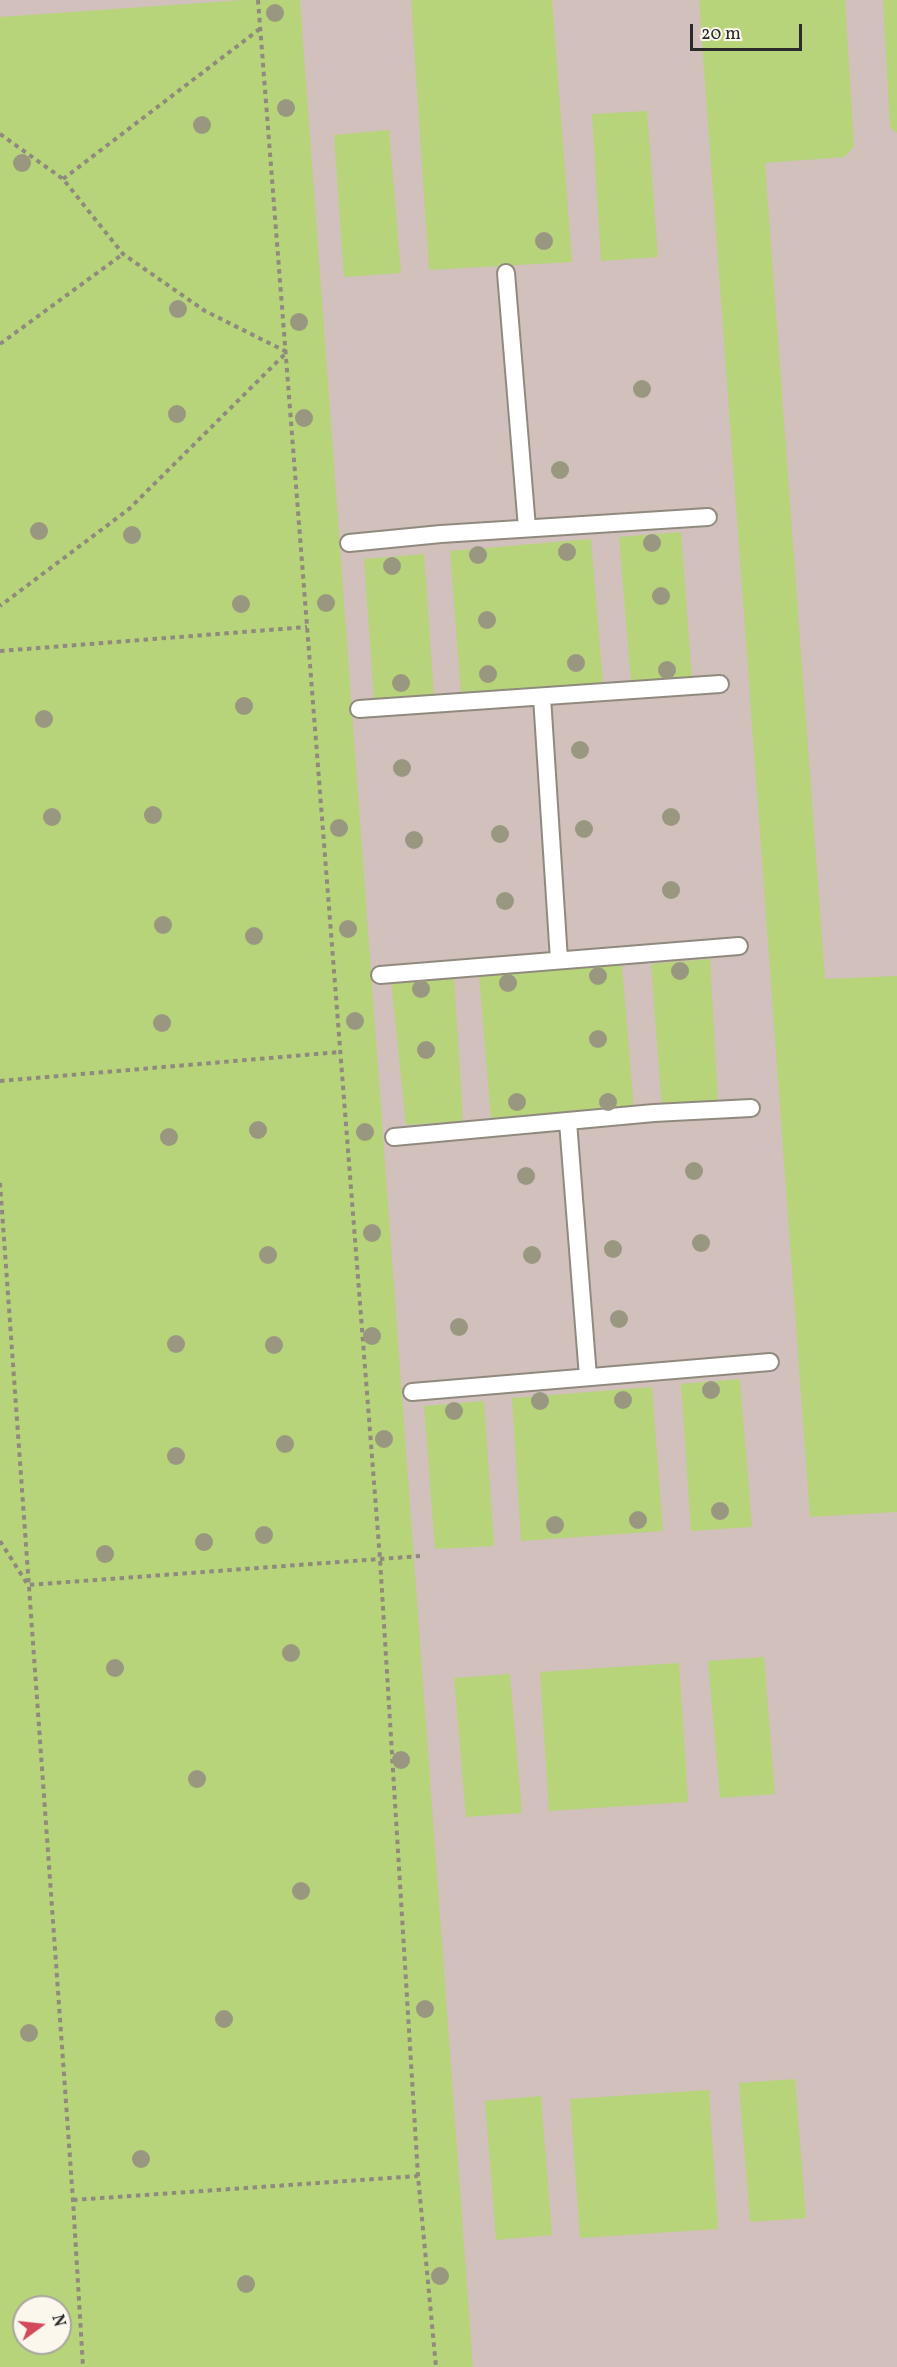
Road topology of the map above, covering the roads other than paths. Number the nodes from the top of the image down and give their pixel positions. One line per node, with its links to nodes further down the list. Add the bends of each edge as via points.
1 (506, 273): 3 (lane)
2 (708, 517): 3 (lane)
3 (527, 528): 4 (lane)
4 (349, 543)
5 (720, 684): 6 (lane)
6 (542, 697): 7 (lane); 9 (lane)
7 (360, 709)
8 (739, 946): 9 (lane)
9 (560, 960): 10 (lane)
10 (380, 975)
11 (751, 1108): 12 (lane)
12 (568, 1122): 13 (lane); 15 (lane)
13 (394, 1137)
14 (770, 1362): 15 (lane)
15 (588, 1377): 16 (lane)
16 (412, 1392)

